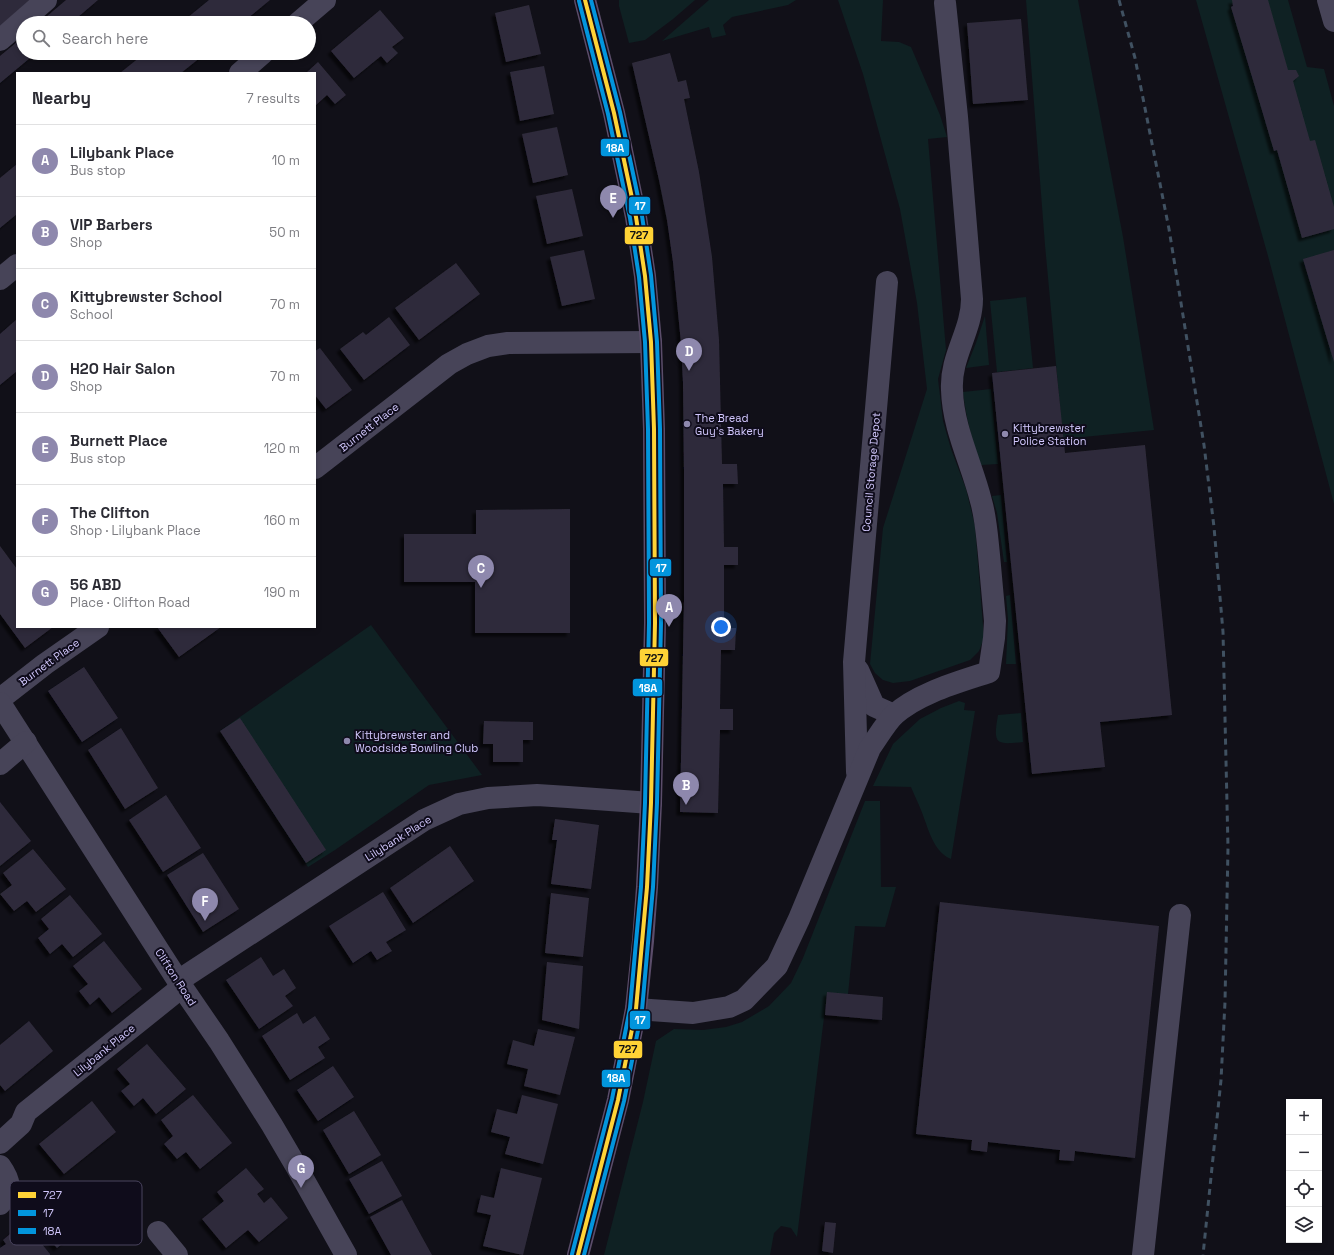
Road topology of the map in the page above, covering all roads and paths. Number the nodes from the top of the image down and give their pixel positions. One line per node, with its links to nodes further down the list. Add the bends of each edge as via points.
1 (46, 0): 6 (street)
2 (325, 0): 7 (street)
3 (1328, 0): 8 (street)
4 (945, 4): 22 (street, via 972,299 970,318 952,373 952,390 957,425 986,521 995,632 989,672 936,690)
5 (590, 7): 16 (main road, via 636,217)
6 (28, 16)
7 (306, 16)
8 (1334, 22)
9 (16, 26): 10 (street)
10 (0, 40)
11 (255, 60): 12 (street)
12 (241, 72)
13 (16, 266): 14 (street)
14 (0, 279)
15 (887, 282): 19 (street, Council Storage Depot)
16 (651, 342): 17 (street, Burnett Place, via 508,343 488,346 449,364); 26 (main road, via 655,615)
17 (316, 467)
18 (97, 628): 20 (street, Burnett Place)
19 (854, 662): 22 (street, via 874,706); 25 (street, Council Storage Depot)
20 (0, 699)
21 (0, 703): 23 (street, Clifton Road)
22 (894, 716): 25 (street, via 870,748)
23 (26, 742): 24 (street); 28 (street, Clifton Road)
24 (0, 764)
25 (857, 781): 29 (street, via 777,966 744,1000 730,1007 693,1014)
26 (651, 804): 28 (street, Lilybank Place, via 537,795 488,798 459,804 424,820); 29 (main road, via 647,887)
27 (1180, 915): 37 (street)
28 (180, 984): 30 (street, Lilybank Place, via 26,1112 22,1124); 34 (street, Clifton Road, via 272,1125)
29 (636, 1009): 36 (main road, via 618,1100)
30 (0, 1142)
31 (0, 1166): 32 (street, via 9,1181 8,1191)
32 (0, 1204)
33 (158, 1232): 35 (street)
34 (340, 1253)
35 (177, 1255)
36 (578, 1255)
37 (1143, 1255)

